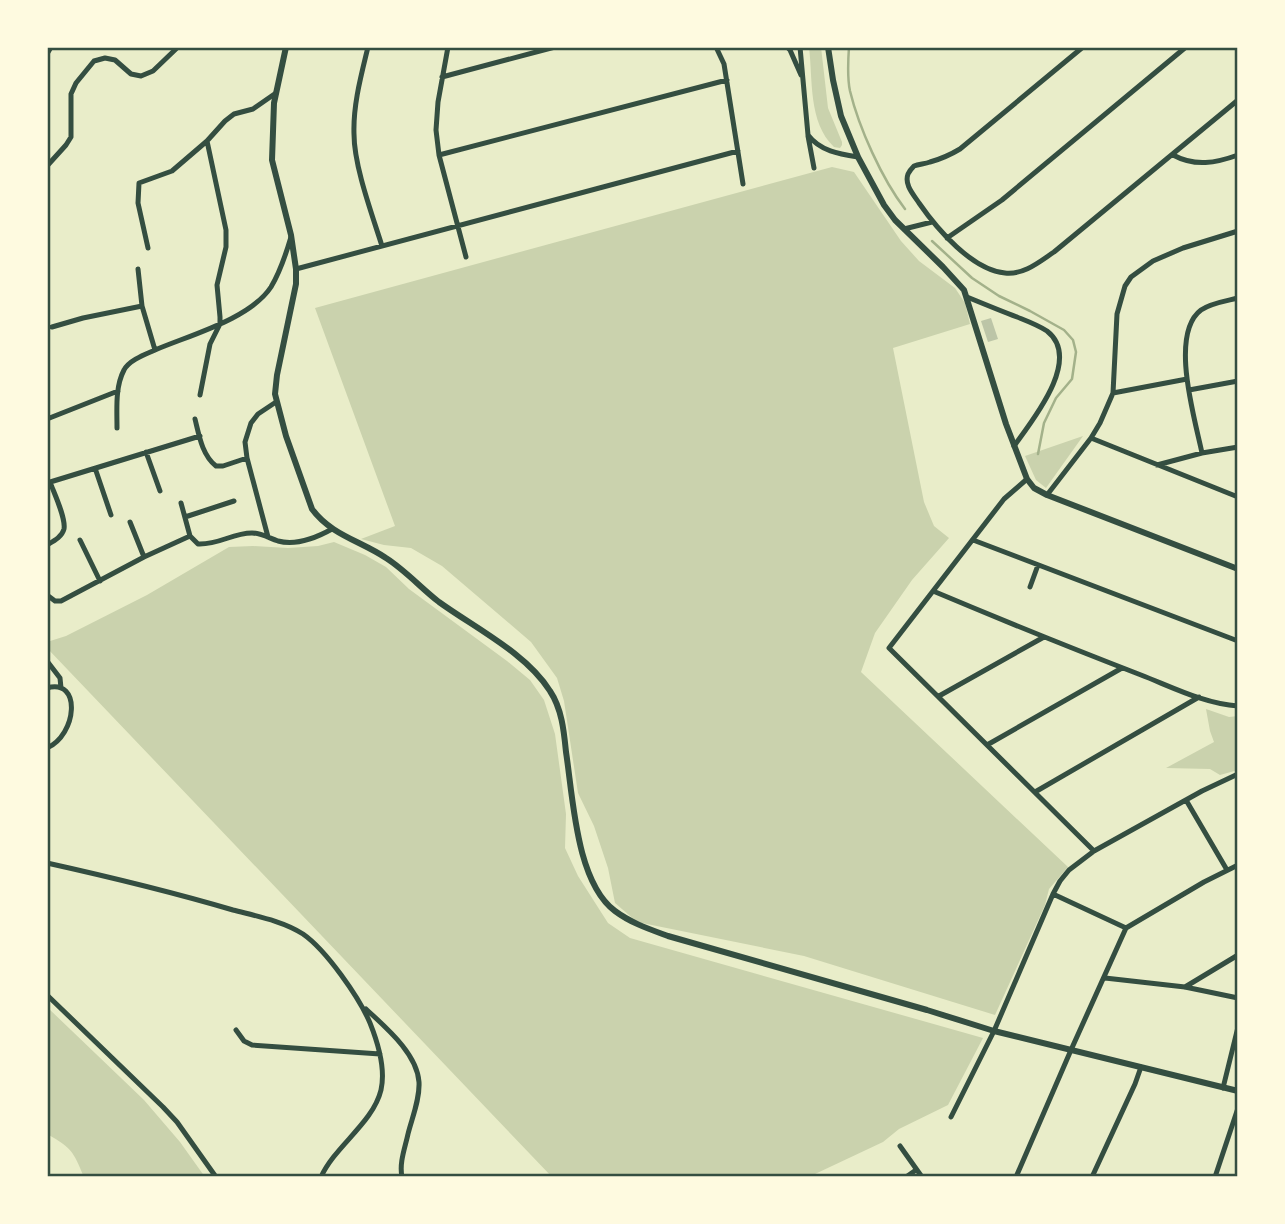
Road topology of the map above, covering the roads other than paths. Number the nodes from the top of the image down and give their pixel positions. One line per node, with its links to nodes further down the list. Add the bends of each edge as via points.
1 (51, 47): 14 (main road)
2 (178, 47): 28 (street, via 141,76 131,74 115,60 94,61 71,94 71,137)
3 (286, 47): 19 (street)
4 (368, 47): 37 (street, via 354,137)
5 (448, 47): 16 (street)
6 (533, 47): 15 (street)
7 (555, 47): 15 (street)
8 (716, 47): 18 (street)
9 (787, 47): 17 (street)
10 (800, 47): 17 (street)
11 (828, 47): 27 (street, via 839,108)
12 (1186, 47): 36 (street, via 1002,200)
13 (1080, 48): 31 (street, via 960,149 909,171 907,183)
14 (47, 52)
15 (530, 54): 16 (street)
16 (442, 77): 24 (street, via 436,130)
17 (802, 79): 21 (street)
18 (727, 80): 23 (street); 24 (street)
19 (276, 93): 22 (street, via 253,109 234,114); 35 (street, via 272,160)
20 (1238, 100): 25 (street)
21 (808, 135): 27 (street, via 834,153); 29 (street)
22 (207, 141): 38 (street, via 172,171 139,183 138,202); 45 (street, via 226,230 217,285)
23 (738, 151): 30 (street); 32 (street)
24 (439, 155): 32 (street)
25 (1173, 155): 26 (street, via 1204,163); 36 (street, via 1054,252 1021,272 993,270)
26 (1238, 155)
27 (858, 157): 33 (street, via 884,205)
28 (47, 166)
29 (814, 168)
30 (743, 184)
31 (929, 223): 33 (street); 36 (street)
32 (457, 225): 37 (street); 39 (street)
33 (904, 229): 42 (street)
34 (1238, 231): 52 (street, via 1182,248 1131,277 1117,314)
35 (292, 235): 41 (street); 45 (street, via 270,288 254,305)
36 (947, 238)
37 (382, 246): 41 (street)
38 (148, 248)
39 (466, 257)
40 (138, 269): 44 (street)
41 (296, 269): 54 (street)
42 (967, 297): 60 (street); 60 (street, via 1037,326 1049,333 1058,349 1058,374)
43 (1238, 299): 48 (street, via 1209,305 1189,325)
44 (142, 306): 46 (street); 47 (street)
45 (220, 324): 47 (street); 53 (street)
46 (52, 327)
47 (155, 350): 51 (street, via 125,368)
48 (1187, 379): 50 (street); 52 (street)
49 (1238, 381): 50 (street)
50 (1189, 390): 63 (street)
51 (118, 391): 55 (street); 57 (street)
52 (1113, 393): 59 (street)
53 (200, 395)
54 (276, 402): 64 (street, via 251,423 245,442); 77 (street, via 312,509)
55 (47, 419)
56 (195, 419): 58 (street)
57 (117, 428)
58 (200, 436): 62 (street); 64 (street, via 216,466)
59 (1091, 438): 65 (street); 70 (street)
60 (1014, 446): 67 (street)
61 (1238, 447): 63 (street)
62 (146, 452): 66 (street); 69 (street)
63 (1202, 453): 65 (street)
64 (247, 458): 79 (street)
65 (1157, 464): 71 (street)
66 (95, 468): 68 (street); 74 (street)
67 (1027, 479): 70 (street); 81 (street, via 1004,499)
68 (49, 482): 82 (street, via 64,529)
69 (160, 491)
70 (1047, 495): 85 (street)
71 (1238, 497)
72 (234, 500): 75 (street)
73 (181, 503): 75 (street)
74 (111, 514)
75 (185, 517): 78 (street)
76 (130, 522): 83 (street)
77 (332, 529): 79 (street, via 294,542); 118 (street, via 394,563 544,681 562,718 582,853 595,886 613,910 668,936)
78 (190, 536): 79 (street, via 198,544 210,545 253,533); 83 (street)
79 (268, 537)
80 (80, 540): 86 (street)
81 (973, 540): 84 (street); 88 (street)
82 (47, 545)
83 (144, 557): 86 (street)
84 (1038, 565): 87 (street); 91 (street)
85 (1238, 569)
86 (100, 581): 89 (street, via 61,601)
87 (1030, 587)
88 (933, 591): 90 (street); 96 (street, via 889,648)
89 (47, 595)
90 (1044, 637): 93 (street); 96 (street)
91 (1238, 641)
92 (47, 661): 95 (street, via 61,678)
93 (1122, 668): 97 (street); 99 (street)
94 (47, 688): 95 (street)
95 (61, 688): 100 (street, via 71,702 71,718 64,734)
96 (939, 696): 99 (street)
97 (1199, 697): 98 (street); 102 (street)
98 (1238, 706)
99 (987, 745): 102 (street)
100 (47, 748)
101 (1238, 774): 103 (street)
102 (1035, 792): 104 (street)
103 (1186, 800): 104 (street); 107 (street)
104 (1094, 851): 108 (street, via 1069,870)
105 (47, 863): 115 (street, via 185,895 291,927 317,947)
106 (1238, 865): 107 (street)
107 (1227, 870): 109 (street)
108 (1053, 894): 109 (street); 118 (street)
109 (1126, 928): 111 (street)
110 (1238, 955): 112 (street)
111 (1105, 978): 112 (street); 119 (street)
112 (1185, 987): 114 (street)
113 (47, 995): 128 (street, via 177,1122)
114 (1238, 998)
115 (363, 1005): 120 (street); 130 (street, via 400,1042 419,1080 401,1161)
116 (1238, 1027): 122 (street)
117 (236, 1030): 120 (street, via 252,1045)
118 (994, 1031): 119 (street); 125 (street)
119 (1071, 1050): 121 (street); 133 (street)
120 (380, 1054): 129 (street, via 379,1097)
121 (1141, 1068): 122 (street); 134 (street)
122 (1223, 1088): 123 (street)
123 (1238, 1091)
124 (1238, 1108): 135 (street)
125 (951, 1117)
126 (900, 1146): 127 (street)
127 (916, 1170): 131 (street); 132 (street)
128 (216, 1177)
129 (320, 1177)
130 (402, 1177)
131 (906, 1177)
132 (922, 1177)
133 (1016, 1177)
134 (1092, 1177)
135 (1215, 1177)

